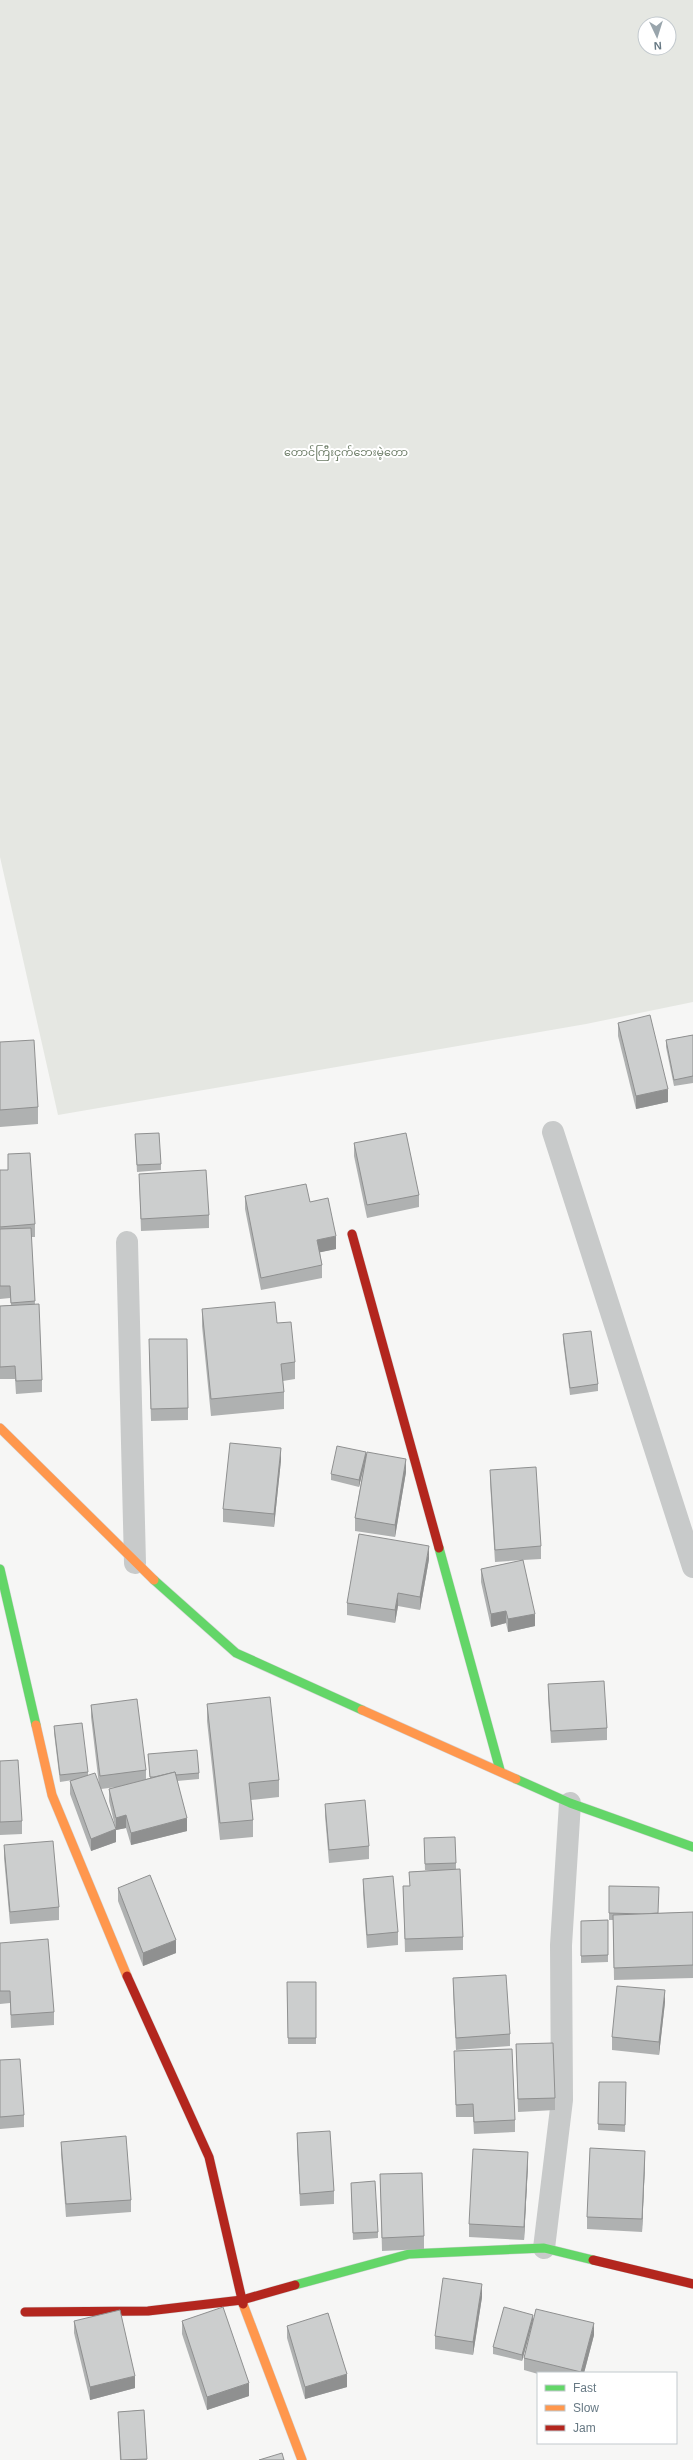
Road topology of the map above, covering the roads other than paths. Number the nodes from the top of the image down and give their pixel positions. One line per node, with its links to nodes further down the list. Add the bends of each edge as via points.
1 (553, 1132): 6 (street)
2 (352, 1234): 8 (street)
3 (127, 1242): 5 (street)
4 (0, 1428): 5 (street)
5 (135, 1563): 8 (street, via 236,1654)
6 (693, 1567)
7 (0, 1569): 13 (street, via 52,1795 119,1958 208,2157)
8 (500, 1770): 9 (street)
9 (570, 1803): 10 (street); 11 (street, via 561,1945 562,2100)
10 (693, 1847)
11 (544, 2248): 12 (street); 13 (street, via 409,2254)
12 (693, 2284)
13 (242, 2300): 14 (street, via 148,2311); 15 (street)
14 (25, 2312)
15 (302, 2460)

